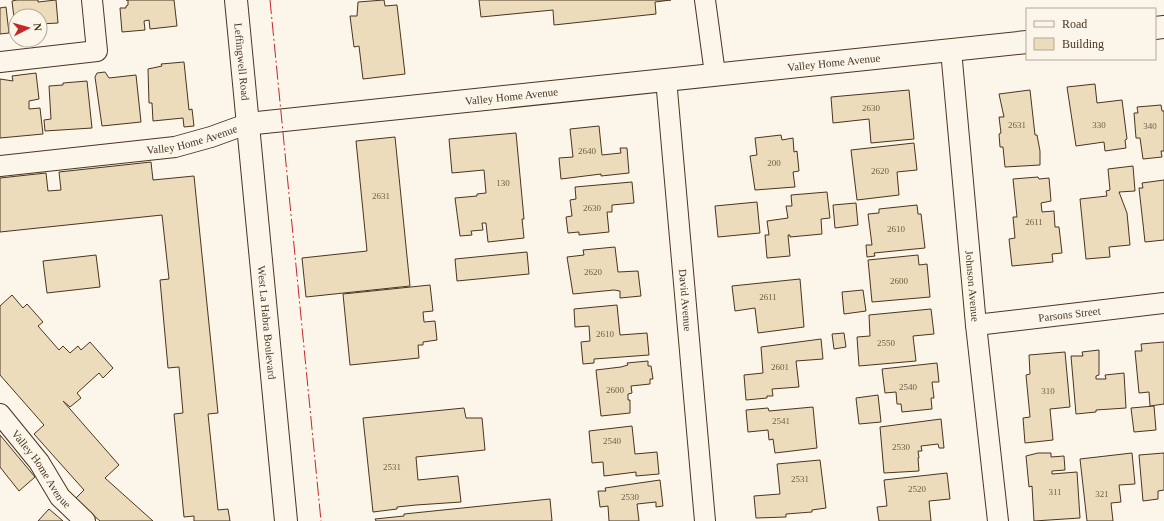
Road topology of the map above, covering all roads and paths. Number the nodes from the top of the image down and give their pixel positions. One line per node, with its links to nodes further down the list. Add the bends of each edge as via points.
1 (92, 0): 6 (street, via 97,51)
2 (236, 0): 9 (street, Leffingwell Road)
3 (706, 0): 7 (street)
4 (1026, 42): 5 (street, Valley Home Avenue)
5 (951, 50): 7 (street, Valley Home Avenue); 12 (street, Johnson Avenue)
6 (0, 62)
7 (715, 74): 8 (street, Valley Home Avenue)
8 (666, 79): 9 (street, Valley Home Avenue); 16 (street, David Avenue)
9 (247, 124): 10 (street, Valley Home Avenue, via 175,147); 15 (street, West La Habra Boulevard)
10 (0, 166)
11 (1164, 303): 12 (street, Parsons Street)
12 (976, 325): 17 (street, Johnson Avenue)
13 (0, 414): 14 (street, Valley Home Avenue, via 39,462 60,497)
14 (85, 521)
15 (286, 521)
16 (705, 521)
17 (998, 521)

